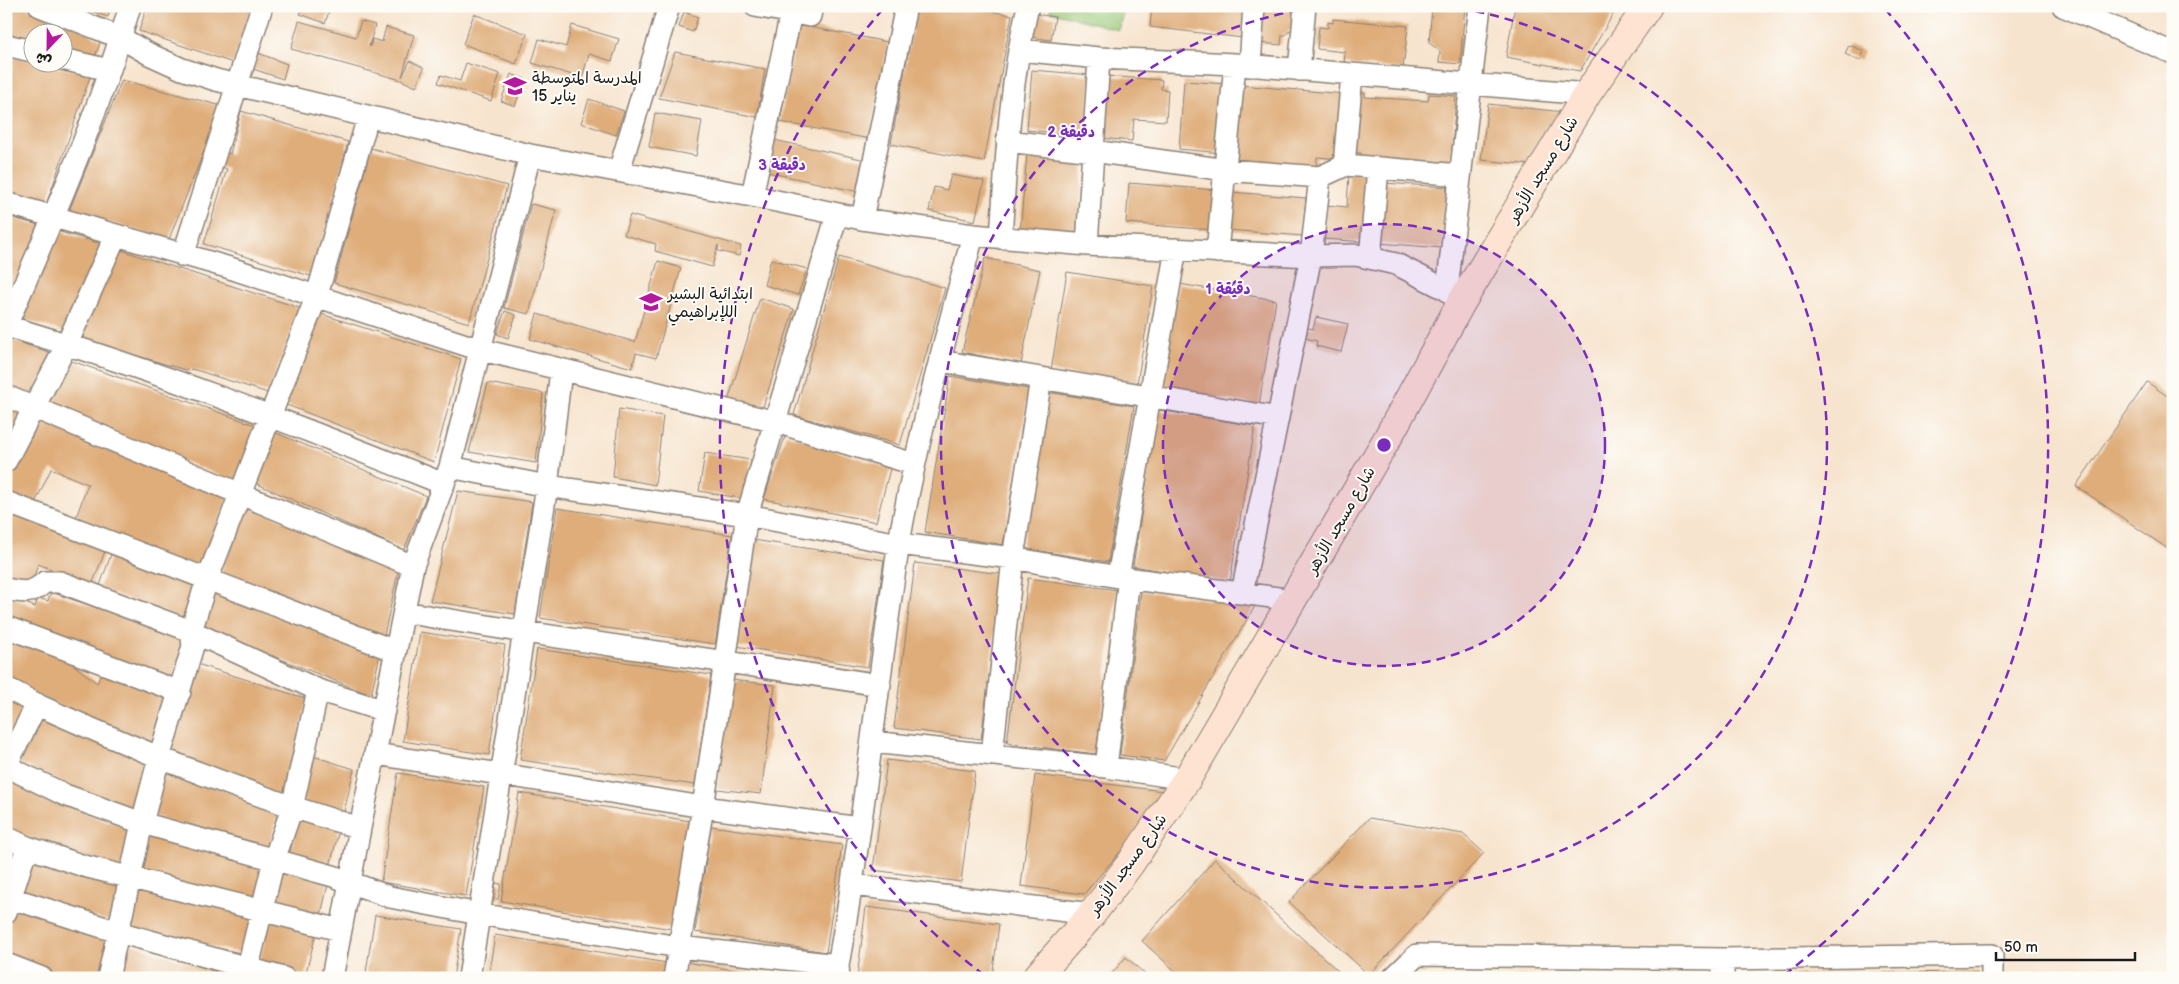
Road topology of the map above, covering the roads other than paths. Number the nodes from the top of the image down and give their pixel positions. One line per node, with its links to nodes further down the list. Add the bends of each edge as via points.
1 (40, 6): 15 (street)
2 (130, 6): 15 (street)
3 (262, 6): 27 (street)
4 (669, 6): 36 (street)
5 (755, 6): 14 (street)
6 (812, 6): 14 (street, via 810,16)
7 (906, 6): 43 (street)
8 (1254, 6): 22 (street)
9 (1305, 6): 24 (street)
10 (1480, 6): 26 (street)
11 (2063, 6): 19 (street)
12 (1026, 7): 18 (street)
13 (1642, 11): 28 (street, شارع مسجد الأزهر)
14 (791, 13): 39 (street)
15 (120, 38): 23 (street); 27 (street, via 182,68)
16 (6, 45): 17 (street)
17 (22, 49)
18 (1019, 50): 20 (street); 30 (street)
19 (2173, 53)
20 (1099, 58): 22 (street); 31 (street)
21 (72, 61): 23 (street)
22 (1242, 65): 24 (street); 35 (street)
23 (109, 70): 42 (street)
24 (1299, 70): 25 (street)
25 (1352, 74): 26 (street); 33 (street)
26 (1472, 84): 28 (street); 37 (street)
27 (237, 86): 29 (street); 50 (street)
28 (1587, 94): 54 (street, شارع مسجد الأزهر)
29 (368, 118): 32 (street); 53 (street)
30 (1007, 142): 31 (street); 46 (street)
31 (1093, 151): 35 (street); 47 (street)
32 (530, 155): 36 (street); 57 (street)
33 (1346, 166): 34 (street); 38 (street)
34 (1378, 168): 37 (street); 52 (street)
35 (1226, 170): 38 (street); 49 (street)
36 (619, 171): 39 (street)
37 (1460, 175): 54 (street)
38 (1320, 178): 51 (street)
39 (752, 196): 41 (street)
40 (6, 203): 42 (street)
41 (837, 214): 43 (street); 66 (street)
42 (54, 216): 44 (street); 55 (street)
43 (862, 219): 45 (street)
44 (116, 235): 50 (street); 56 (street)
45 (973, 235): 46 (street); 58 (street)
46 (1000, 238): 47 (street)
47 (1087, 244): 48 (street)
48 (1176, 249): 49 (street); 62 (street)
49 (1217, 252): 51 (street)
50 (183, 256): 53 (street)
51 (1311, 256): 52 (street, via 1356,255); 65 (street)
52 (1370, 258): 54 (street, via 1396,264)
53 (317, 295): 57 (street); 64 (street)
54 (1454, 297): 81 (street, شارع مسجد الأزهر, via 1387,439)
55 (6, 326): 56 (street)
56 (67, 344): 63 (street); 64 (street)
57 (478, 350): 59 (street); 69 (street)
58 (940, 361): 60 (street); 68 (street)
59 (561, 371): 66 (street); 70 (street)
60 (1040, 378): 62 (street); 75 (street)
61 (6, 396): 63 (street)
62 (1150, 397): 65 (street); 77 (street)
63 (34, 408): 67 (street); 71 (street)
64 (271, 416): 69 (street); 71 (street)
65 (1278, 418): 80 (street)
66 (776, 422): 68 (street); 73 (street)
67 (6, 461)
68 (914, 464): 74 (street)
69 (447, 475): 70 (street); 76 (street)
70 (547, 486): 73 (street); 85 (street)
71 (240, 493): 76 (street); 78 (street)
72 (6, 502): 78 (street)
73 (747, 515): 74 (street); 87 (street)
74 (899, 544): 75 (street); 88 (street)
75 (1013, 558): 77 (street); 96 (street)
76 (413, 566): 82 (street)
77 (1124, 578): 80 (street); 99 (street)
78 (207, 580): 84 (street); 86 (street)
79 (6, 589): 84 (street, via 24,593 36,590 45,582 60,582)
80 (1242, 593): 81 (street)
81 (1294, 600): 101 (street, شارع مسجد الأزهر)
82 (404, 612): 85 (street); 86 (street)
83 (6, 627): 91 (street)
84 (191, 630): 90 (street); 91 (street, via 193,646)
85 (523, 633): 87 (street); 100 (street)
86 (395, 651): 93 (street)
87 (724, 661): 88 (street); 102 (street)
88 (880, 685): 94 (street)
89 (6, 688): 92 (street)
90 (318, 690): 93 (street); 103 (street)
91 (180, 692): 97 (street)
92 (37, 704): 97 (street); 98 (street)
93 (384, 711): 95 (street)
94 (872, 742): 96 (street); 106 (street)
95 (376, 754): 100 (street); 105 (street)
96 (992, 755): 99 (street)
97 (159, 758): 103 (street); 104 (street)
98 (6, 766): 104 (street, via 65,795)
99 (1106, 767): 101 (street)
100 (503, 774): 102 (street); 115 (street)
101 (1187, 779): 116 (street, شارع مسجد الأزهر)
102 (703, 806): 106 (street); 119 (street)
103 (292, 808): 105 (street); 109 (street)
104 (142, 823): 109 (street); 110 (street)
105 (360, 828): 111 (street)
106 (860, 828): 112 (street)
107 (6, 837): 108 (street)
108 (27, 847): 110 (street); 113 (street)
109 (274, 860): 111 (street); 114 (street)
110 (130, 879): 114 (street); 118 (street)
111 (350, 883): 115 (street, via 390,897); 117 (street)
112 (853, 885): 116 (street); 123 (street)
113 (9, 905): 118 (street)
114 (262, 910): 117 (street); 124 (street)
115 (479, 914): 119 (street); 129 (street)
116 (1092, 914): 131 (street, شارع مسجد الأزهر)
117 (340, 930): 128 (street)
118 (118, 932): 124 (street); 126 (street)
119 (679, 947): 123 (street); 130 (street)
120 (1417, 955): 122 (street); 132 (street); 133 (street)
121 (6, 964): 125 (street)
122 (1723, 968): 134 (street, via 1992,956)
123 (838, 971)
124 (240, 973): 127 (street)
125 (42, 978)
126 (108, 978)
127 (284, 978)
128 (332, 978)
129 (469, 978)
130 (674, 978)
131 (1036, 978)
132 (1393, 978)
133 (1417, 978)
134 (1992, 978)

